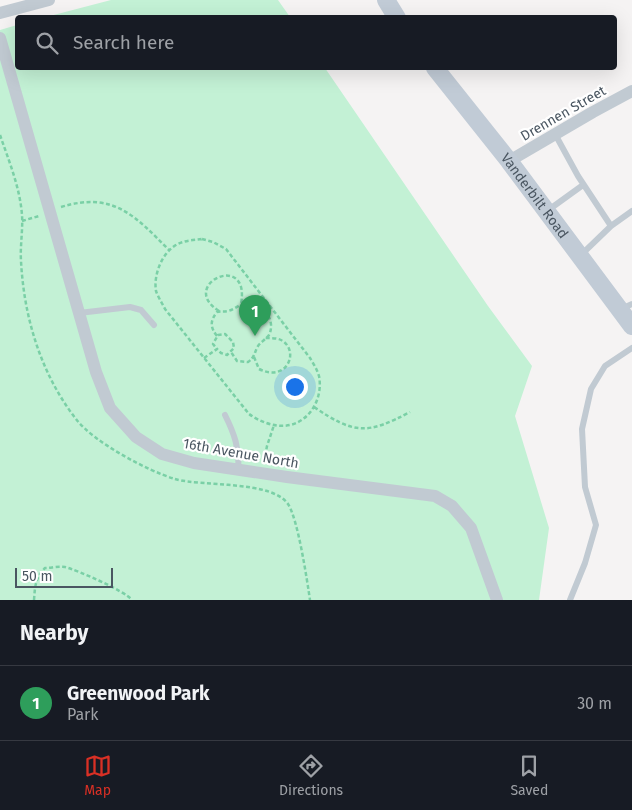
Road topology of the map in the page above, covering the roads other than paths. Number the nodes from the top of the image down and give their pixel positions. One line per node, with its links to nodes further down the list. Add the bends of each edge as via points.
1 (49, 0): 3 (street)
2 (386, 0): 4 (street)
3 (0, 13)
4 (395, 15)
5 (0, 38): 16 (street, 16th Avenue North)
6 (437, 70): 9 (street, Vanderbilt Road)
7 (632, 91): 8 (street, Drennen Street)
8 (555, 134): 9 (street, Drennen Street); 10 (lane)
9 (509, 161): 11 (street, Vanderbilt Road)
10 (583, 185): 11 (lane); 13 (lane)
11 (546, 211): 14 (street, Vanderbilt Road)
12 (632, 211): 13 (lane)
13 (610, 226): 14 (lane)
14 (580, 256): 15 (street, Vanderbilt Road)
15 (626, 307): 18 (street, Vanderbilt Road)
16 (79, 313): 17 (lane, via 130,307 141,310); 21 (street, 16th Avenue North, via 110,408 136,437 162,454)
17 (154, 325)
18 (632, 326)
19 (632, 348): 23 (lane, via 605,366 591,389 582,429 585,487 596,525)
20 (225, 415): 21 (lane, via 235,435)
21 (238, 470): 22 (street, 16th Avenue North, via 435,496 452,506 471,528)
22 (497, 600)
23 (570, 600)

